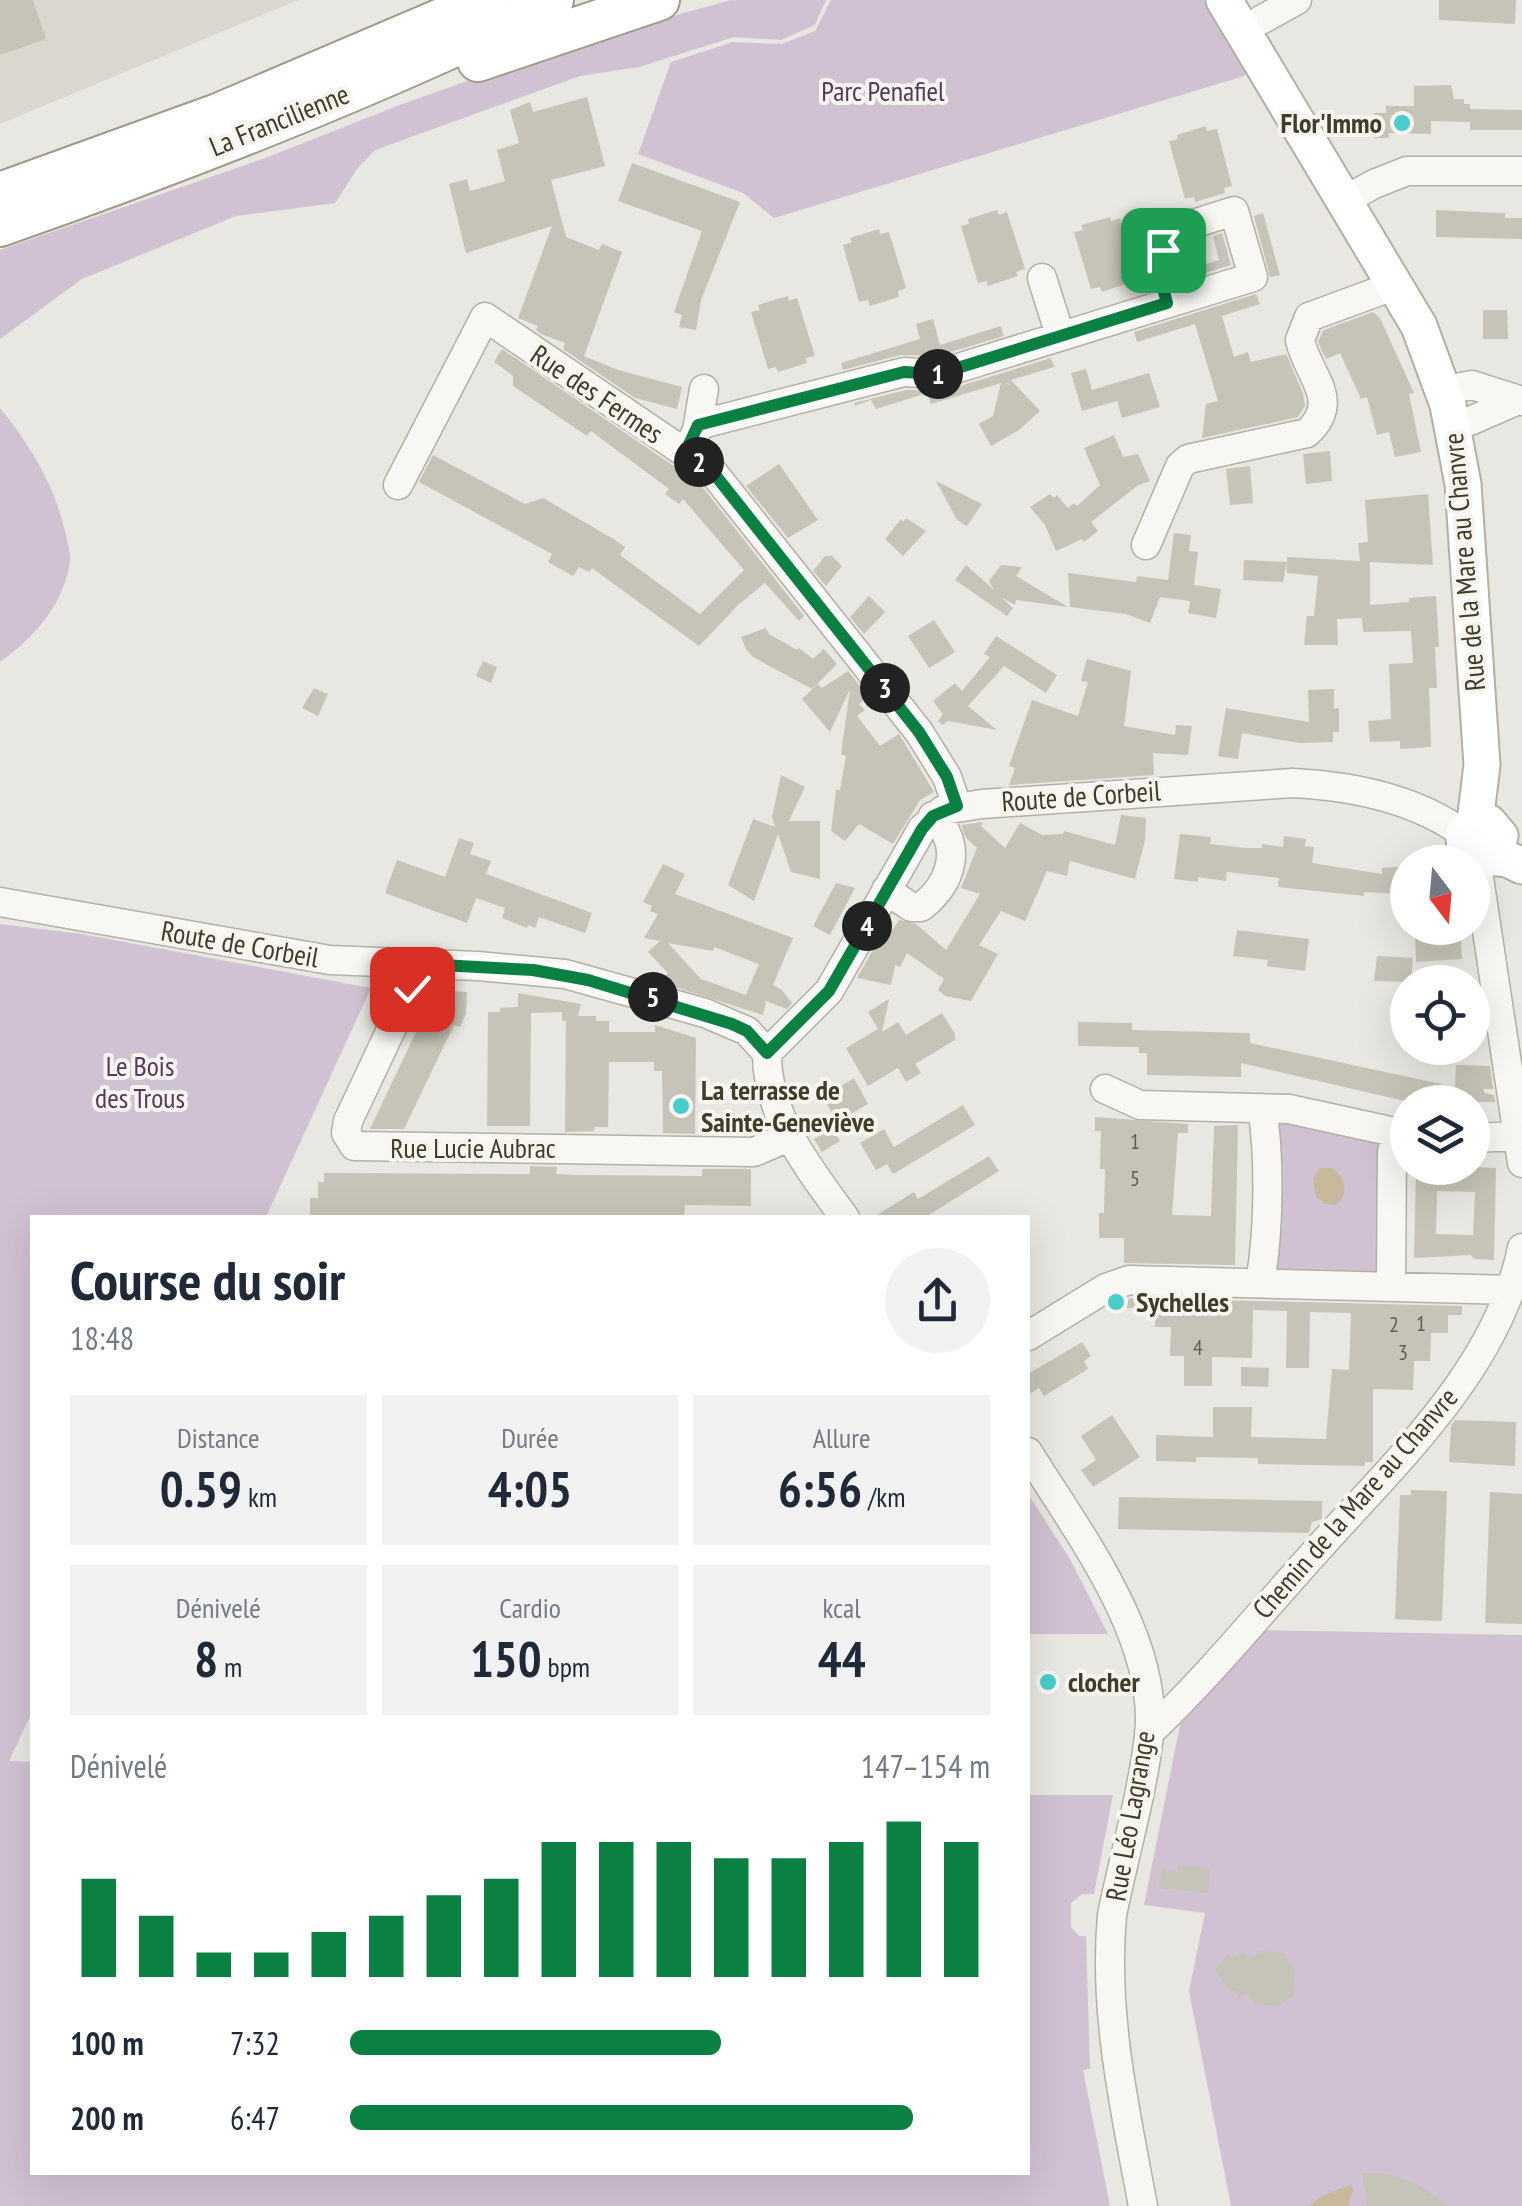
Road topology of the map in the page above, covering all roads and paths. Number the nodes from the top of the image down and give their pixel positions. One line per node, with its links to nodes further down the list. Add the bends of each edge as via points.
1 (430, 0): 8 (highway, via 379,29)
2 (486, 0): 8 (highway, La Francilienne)
3 (553, 0): 9 (highway, La Francilienne)
4 (659, 0): 9 (highway, via 442,74 230,157)
5 (1224, 0): 12 (main road, Rue de la Mare au Chanvre)
6 (1297, 0): 7 (street)
7 (1257, 10): 12 (main road, Rue de la Mare au Chanvre)
8 (358, 56): 11 (highway, La Francilienne)
9 (178, 162): 13 (highway, La Francilienne)
10 (1522, 171): 12 (street, via 1407,172)
11 (0, 193)
12 (1352, 196): 15 (main road, Rue de la Mare au Chanvre); 21 (main road, Rue de la Mare au Chanvre, via 1436,322)
13 (0, 226)
14 (1042, 278): 17 (street)
15 (1396, 286): 18 (main road, Rue de la Mare au Chanvre); 25 (street, via 1309,317 1300,340 1323,396 1317,422 1307,433 1188,459)
16 (1167, 303): 17 (street)
17 (1060, 336): 22 (street, via 938,374 904,372)
18 (1433, 358): 21 (main road, Rue de la Mare au Chanvre); 21 (main road, via 1443,366)
19 (704, 389): 22 (street)
20 (1519, 401): 21 (street, via 1472,385)
21 (1460, 412): 27 (main road, Rue de la Mare au Chanvre, via 1480,486 1500,801)
22 (698, 425): 23 (street)
23 (685, 453): 24 (street, Rue des Fermes, via 485,317); 26 (street, Rue des Fermes, via 712,471 936,756)
24 (398, 484)
25 (1146, 545)
26 (945, 811): 27 (street, Route de Corbeil, via 1305,784 1388,799); 28 (street, via 922,829); 28 (street, Rue des Fermes, via 953,860 936,893 911,907)
27 (1493, 845): 37 (street)
28 (886, 890): 31 (street, via 829,991)
29 (0, 902): 30 (street, Route de Corbeil, via 330,960)
30 (422, 964): 31 (street, Route de Corbeil, via 533,970 602,983 732,1024); 35 (street, Rue Lucie Aubrac, via 348,1121 354,1146 754,1152)
31 (767, 1053): 35 (street, via 770,1092)
32 (1104, 1089): 33 (street, via 1140,1105)
33 (1262, 1108): 34 (street); 41 (street)
34 (1390, 1131)
35 (791, 1136): 39 (street)
36 (1490, 1142): 37 (street)
37 (1520, 1150)
38 (1392, 1185): 42 (street)
39 (844, 1215)
40 (1522, 1248): 43 (street, Chemin de la Mare au Chanvre)
41 (1260, 1282): 42 (street); 44 (street, via 1118,1282)
42 (1392, 1285): 43 (street)
43 (1511, 1290): 46 (street, Chemin de la Mare au Chanvre, via 1459,1384)
44 (1030, 1335)
45 (1030, 1455): 46 (street, Rue Léo Lagrange, via 1120,1601 1143,1676)
46 (1149, 1733): 47 (street, Rue Léo Lagrange, via 1109,1944 1113,2038)
47 (1143, 2206)

